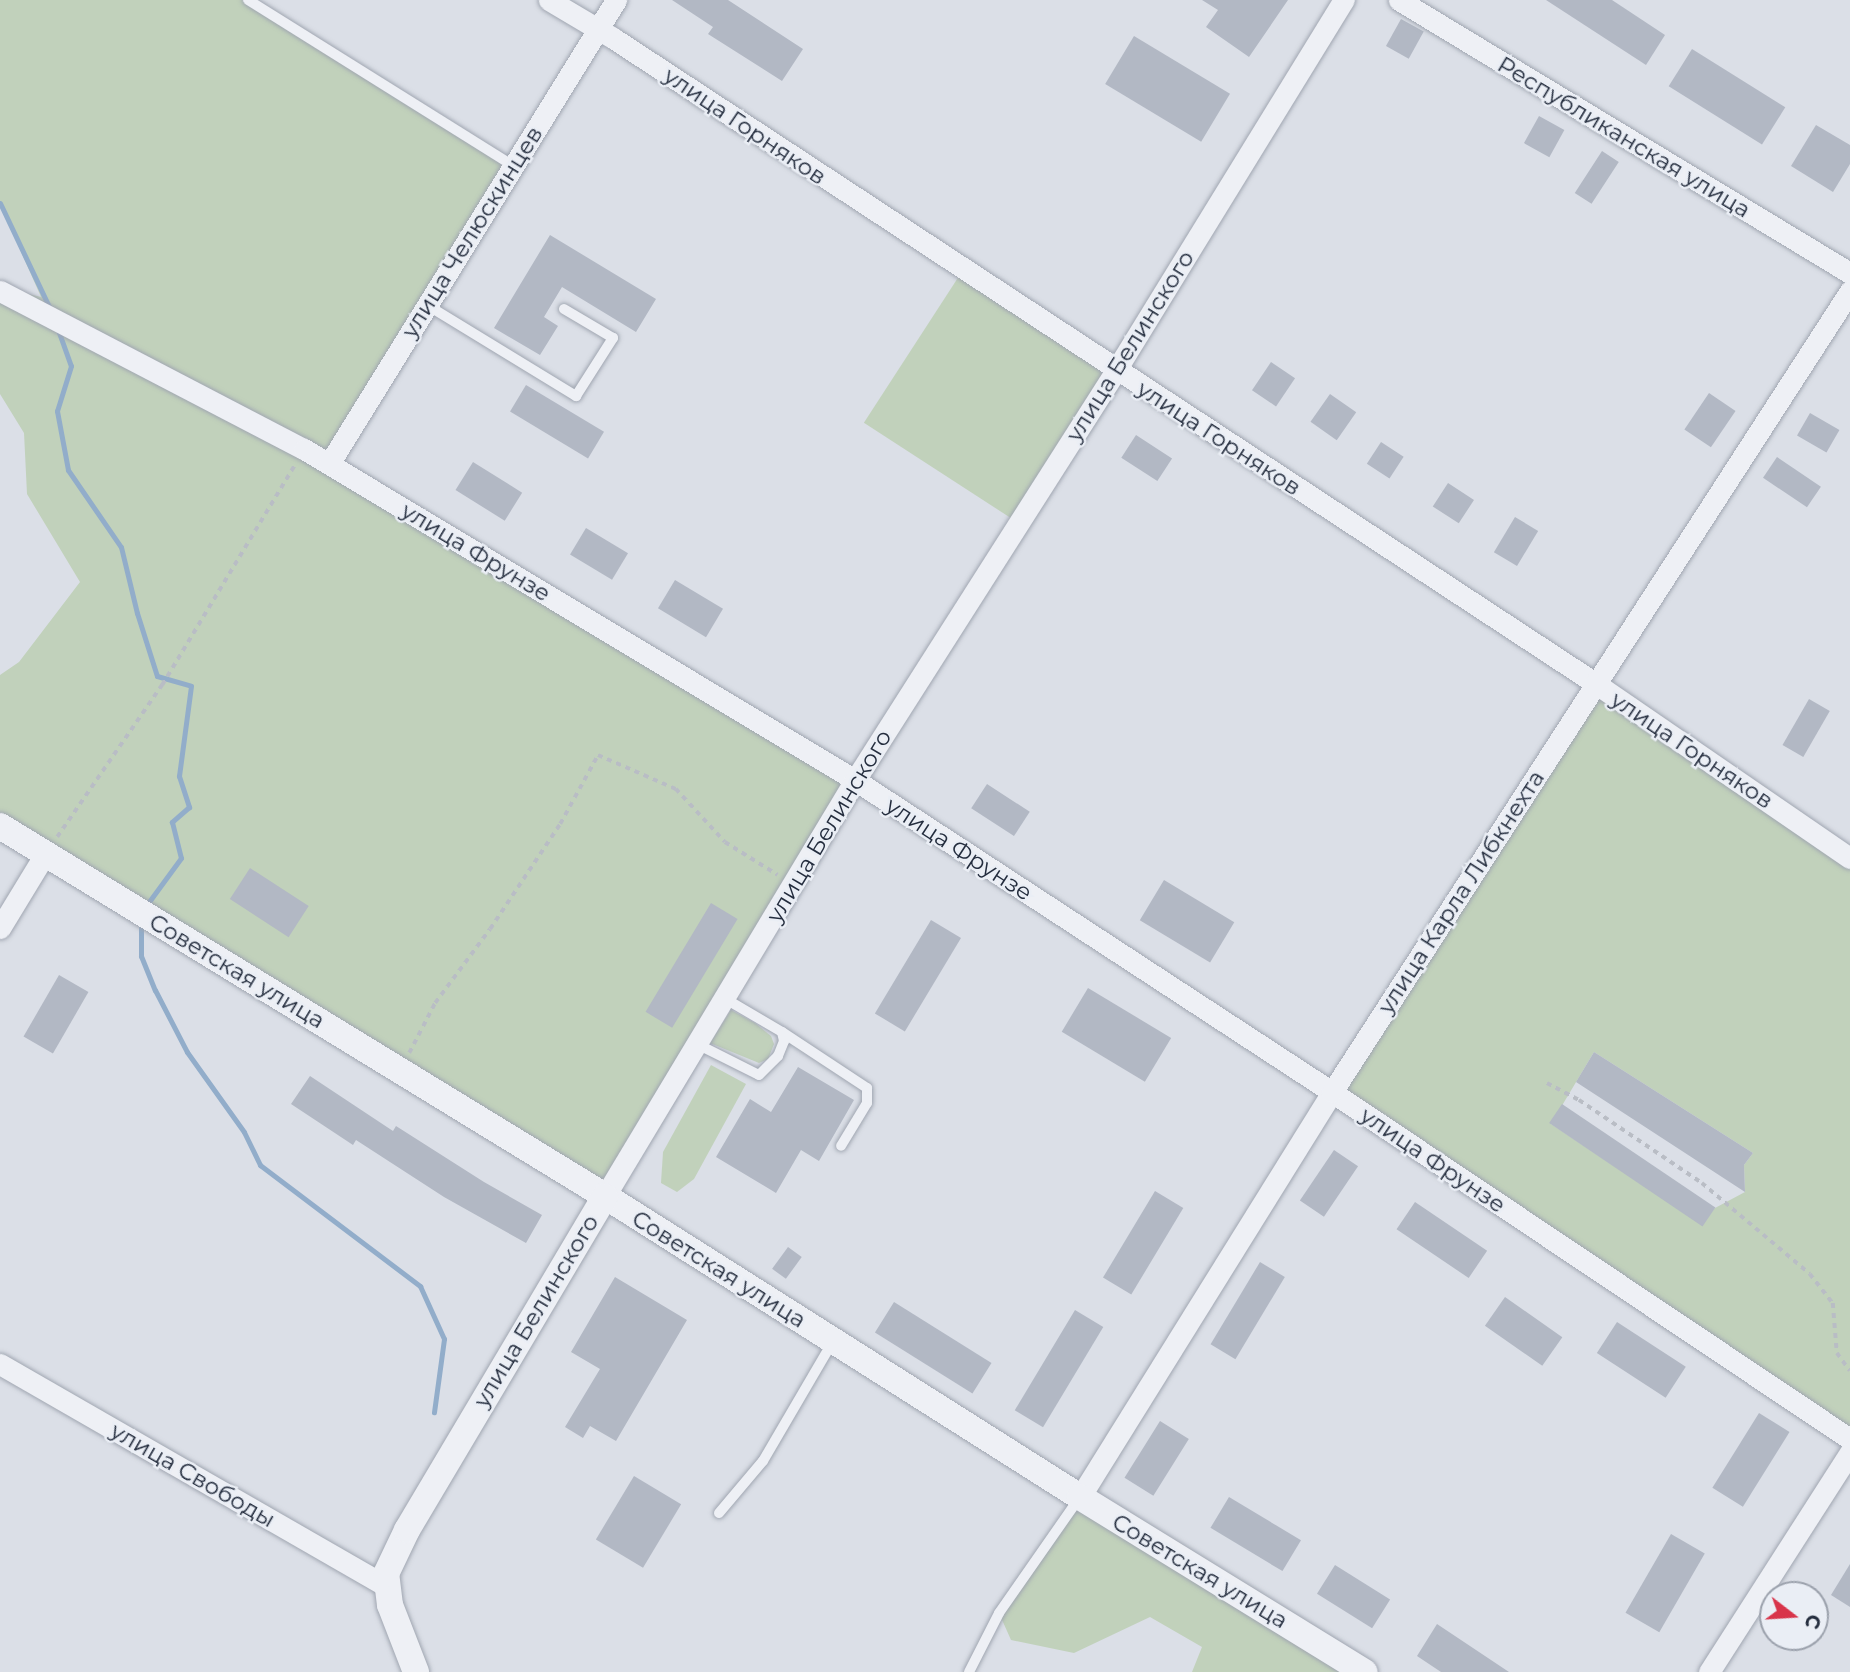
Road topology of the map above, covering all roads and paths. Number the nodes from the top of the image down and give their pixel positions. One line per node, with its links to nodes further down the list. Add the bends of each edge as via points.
1 (248, 0): 7 (lane)
2 (549, 0): 6 (street, улица Горняков)
3 (616, 0): 6 (street, улица Челюскинцев)
4 (1344, 0): 13 (street, улица Белинского)
5 (1399, 0): 8 (street, Республиканская улица)
6 (597, 31): 7 (street, улица Челюскинцев); 13 (street, улица Горняков)
7 (512, 165): 11 (street, улица Челюскинцев)
8 (1850, 273)
9 (0, 290): 14 (street, улица Фрунзе)
10 (1850, 291): 16 (street, улица Карла Либкнехта)
11 (427, 305): 12 (lane, via 576,396 612,338); 15 (street, улица Челюскинцев)
12 (564, 309)
13 (1116, 370): 16 (street, улица Горняков); 17 (street, улица Белинского)
14 (304, 449): 15 (street, улица Фрунзе); 19 (path, via 162,685)
15 (329, 464): 17 (street, улица Фрунзе)
16 (1595, 684): 20 (street, улица Горняков); 28 (street, улица Карла Либкнехта)
17 (855, 780): 21 (street, улица Белинского); 28 (street, улица Фрунзе)
18 (0, 826): 19 (street, Советская улица)
19 (45, 854): 22 (street); 26 (street, Советская улица)
20 (1850, 858)
21 (793, 884): 23 (street, улица Белинского); 26 (path, via 725,842 676,789 598,755 560,824 435,1003)
22 (0, 928)
23 (724, 998): 24 (lane); 25 (street, улица Белинского)
24 (782, 1032): 25 (lane, via 778,1056 759,1075); 29 (lane, via 867,1088 867,1103)
25 (697, 1044): 30 (street, улица Белинского)
26 (400, 1071): 30 (street, Советская улица)
27 (1546, 1083): 33 (path, via 1591,1107 1702,1183 1810,1274 1833,1303 1837,1353)
28 (1332, 1092): 34 (street, улица Фрунзе); 36 (street, улица Карла Либкнехта)
29 (841, 1146)
30 (605, 1196): 31 (street, Советская улица); 38 (street, улица Белинского, via 407,1530)
31 (833, 1341): 36 (street, Советская улица); 37 (lane, via 763,1461)
32 (0, 1364): 38 (street, улица Свободы)
33 (1850, 1371)
34 (1850, 1439)
35 (1850, 1452): 42 (street)
36 (1080, 1497): 40 (lane, via 999,1613); 41 (street, Советская улица)
37 (719, 1513)
38 (385, 1585): 39 (street)
39 (416, 1672)
40 (970, 1672)
41 (1365, 1672)
42 (1709, 1672)

